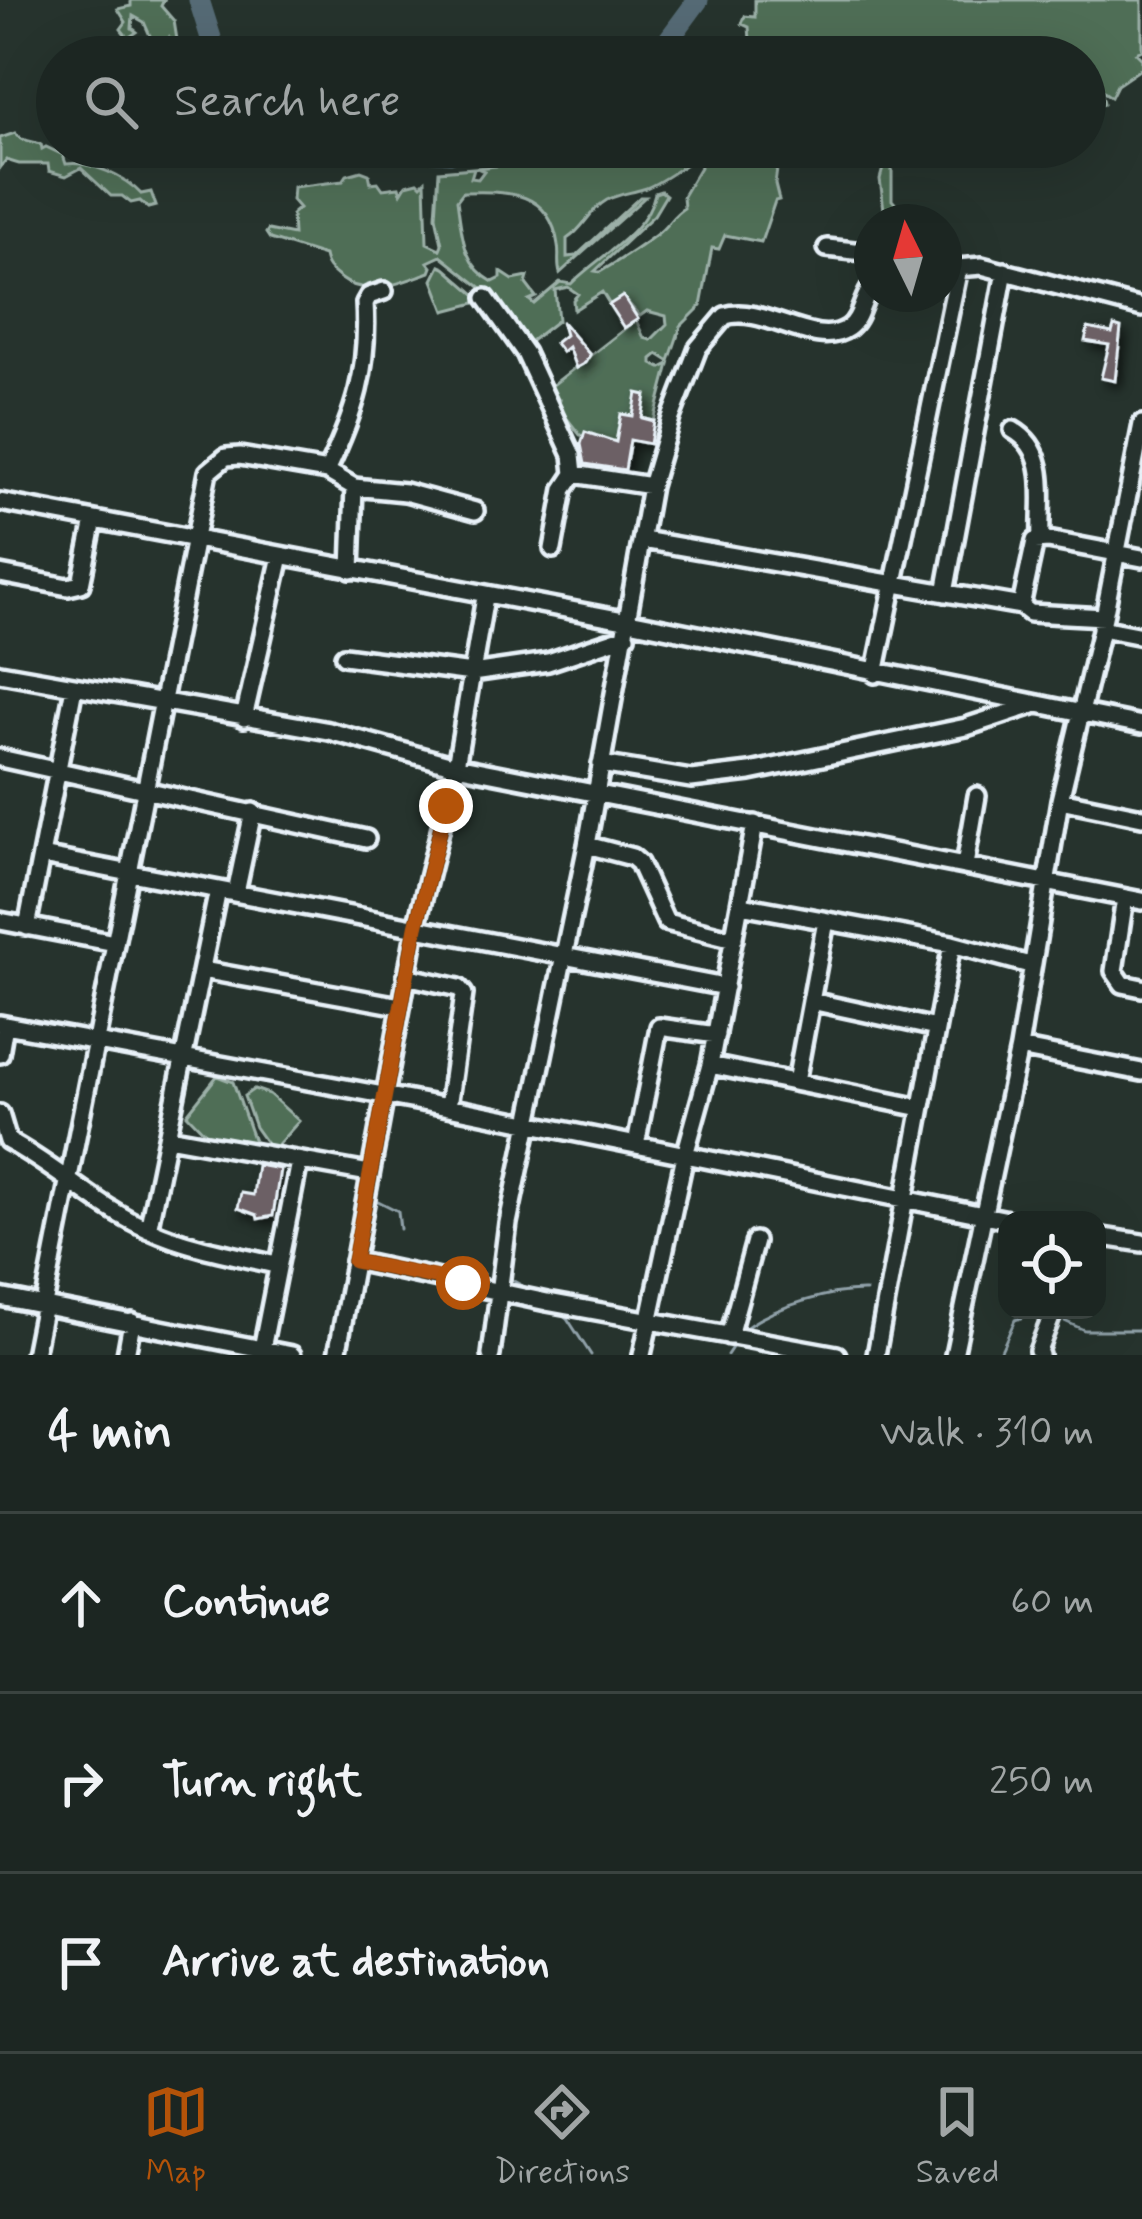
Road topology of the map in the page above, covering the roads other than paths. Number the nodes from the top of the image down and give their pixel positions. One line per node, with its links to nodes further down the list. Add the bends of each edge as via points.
1 (827, 248): 2 (street)
2 (854, 251)
3 (962, 267): 4 (street)
4 (1005, 271): 7 (street); 29 (street)
5 (384, 291): 12 (street, via 365,303 361,392)
6 (486, 298): 13 (street, via 526,353 566,436)
7 (1142, 308)
8 (858, 312): 14 (street, via 844,331 801,332 752,314 725,316 698,348)
9 (944, 312): 28 (street)
10 (1142, 424): 23 (street)
11 (1013, 430): 21 (street, via 1042,467)
12 (327, 471): 15 (street); 19 (street, via 226,457 208,472)
13 (574, 474): 14 (street); 22 (street)
14 (651, 485): 20 (street)
15 (354, 487): 17 (street); 26 (street)
16 (0, 502): 18 (street)
17 (475, 511)
18 (94, 520): 19 (street); 27 (street, via 81,584)
19 (196, 539): 24 (street); 40 (street)
20 (643, 539): 28 (street); 33 (street)
21 (1041, 540): 23 (street); 31 (street, via 1033,545)
22 (553, 549)
23 (1115, 554): 25 (street); 32 (street)
24 (281, 556): 26 (street); 43 (street)
25 (1142, 558)
26 (351, 570): 30 (street)
27 (0, 574)
28 (893, 584): 29 (street); 38 (street)
29 (945, 593): 31 (street)
30 (485, 597): 33 (street); 36 (street)
31 (1021, 606): 32 (street)
32 (1102, 622): 34 (street); 42 (street)
33 (627, 629): 36 (street, via 548,662); 38 (street); 46 (street)
34 (1142, 636)
35 (344, 656): 36 (street)
36 (472, 673): 47 (street)
37 (0, 674): 39 (street)
38 (875, 674): 41 (street)
39 (74, 686): 40 (street); 48 (street)
40 (160, 702): 43 (street); 49 (street)
41 (1036, 704): 42 (street); 46 (street, via 966,727 749,772 691,779)
42 (1080, 712): 44 (street); 52 (street)
43 (244, 718): 47 (street, via 329,731)
44 (1142, 724)
45 (0, 758): 48 (street)
46 (602, 764): 50 (street)
47 (456, 766): 50 (street); 69 (street)
48 (59, 769): 49 (street); 58 (street)
49 (145, 788): 53 (street); 60 (street)
50 (597, 792): 55 (street); 57 (street)
51 (977, 796): 59 (street)
52 (1060, 800): 54 (street); 61 (street)
53 (253, 812): 56 (street); 63 (street)
54 (1142, 818)
55 (755, 824): 59 (street); 65 (street)
56 (365, 839)
57 (586, 845): 70 (street, via 639,863 666,922); 73 (street)
58 (42, 856): 60 (street); 68 (street)
59 (965, 865): 61 (street)
60 (128, 873): 62 (street); 71 (street)
61 (1046, 880): 64 (street); 74 (street)
62 (218, 890): 63 (street); 75 (street)
63 (236, 893): 69 (street)
64 (1134, 900): 78 (street, via 1114,971 1123,984)
65 (741, 904): 67 (street); 70 (street)
66 (0, 921): 68 (street)
67 (826, 921): 72 (street); 79 (street)
68 (27, 927): 71 (street)
69 (416, 927): 73 (street); 76 (street)
70 (734, 939): 77 (street)
71 (115, 943): 84 (street)
72 (952, 944): 74 (street); 82 (street)
73 (565, 958): 77 (street); 95 (street)
74 (1030, 965): 85 (street)
75 (202, 970): 80 (street); 87 (street)
76 (406, 976): 80 (street); 92 (street, via 464,994)
77 (725, 987): 83 (street)
78 (1142, 988)
79 (811, 1001): 82 (street); 90 (street)
80 (400, 1006): 91 (street)
81 (2, 1025): 84 (street); 86 (street)
82 (936, 1028): 93 (street)
83 (716, 1034): 88 (street); 97 (street, via 658,1027)
84 (97, 1042): 87 (street); 101 (street)
85 (1019, 1048): 89 (street); 103 (street)
86 (0, 1054)
87 (185, 1057): 91 (street); 96 (street)
88 (710, 1064): 90 (street); 98 (street)
89 (1142, 1072)
90 (796, 1082): 93 (street)
91 (383, 1095): 92 (street); 100 (street)
92 (448, 1107): 95 (street)
93 (921, 1108): 102 (street)
94 (0, 1114): 101 (street, via 8,1141)
95 (530, 1123): 97 (street); 111 (street)
96 (168, 1137): 99 (street); 105 (street)
97 (636, 1145): 98 (street)
98 (686, 1155): 102 (street); 116 (street)
99 (299, 1162): 100 (street); 110 (street)
100 (369, 1174): 109 (street)
101 (68, 1183): 105 (street); 113 (street)
102 (904, 1202): 103 (street); 126 (street)
103 (986, 1216): 104 (street); 127 (street)
104 (998, 1218)
105 (148, 1230): 110 (street)
106 (1106, 1237): 108 (street)
107 (755, 1241): 117 (street)
108 (1142, 1243)
109 (354, 1261): 111 (street); 122 (street)
110 (276, 1265): 118 (street)
111 (498, 1292): 116 (street); 123 (street)
112 (0, 1297): 113 (street)
113 (44, 1305): 115 (street); 119 (street)
114 (1050, 1319): 128 (street)
115 (131, 1322): 118 (street); 120 (street)
116 (650, 1322): 117 (street); 124 (street)
117 (738, 1338): 125 (street)
118 (262, 1349): 121 (street)
119 (34, 1355)
120 (126, 1355)
121 (292, 1355)
122 (337, 1355)
123 (490, 1355)
124 (642, 1355)
125 (837, 1355)
126 (876, 1355)
127 (954, 1355)
128 (1040, 1355)

